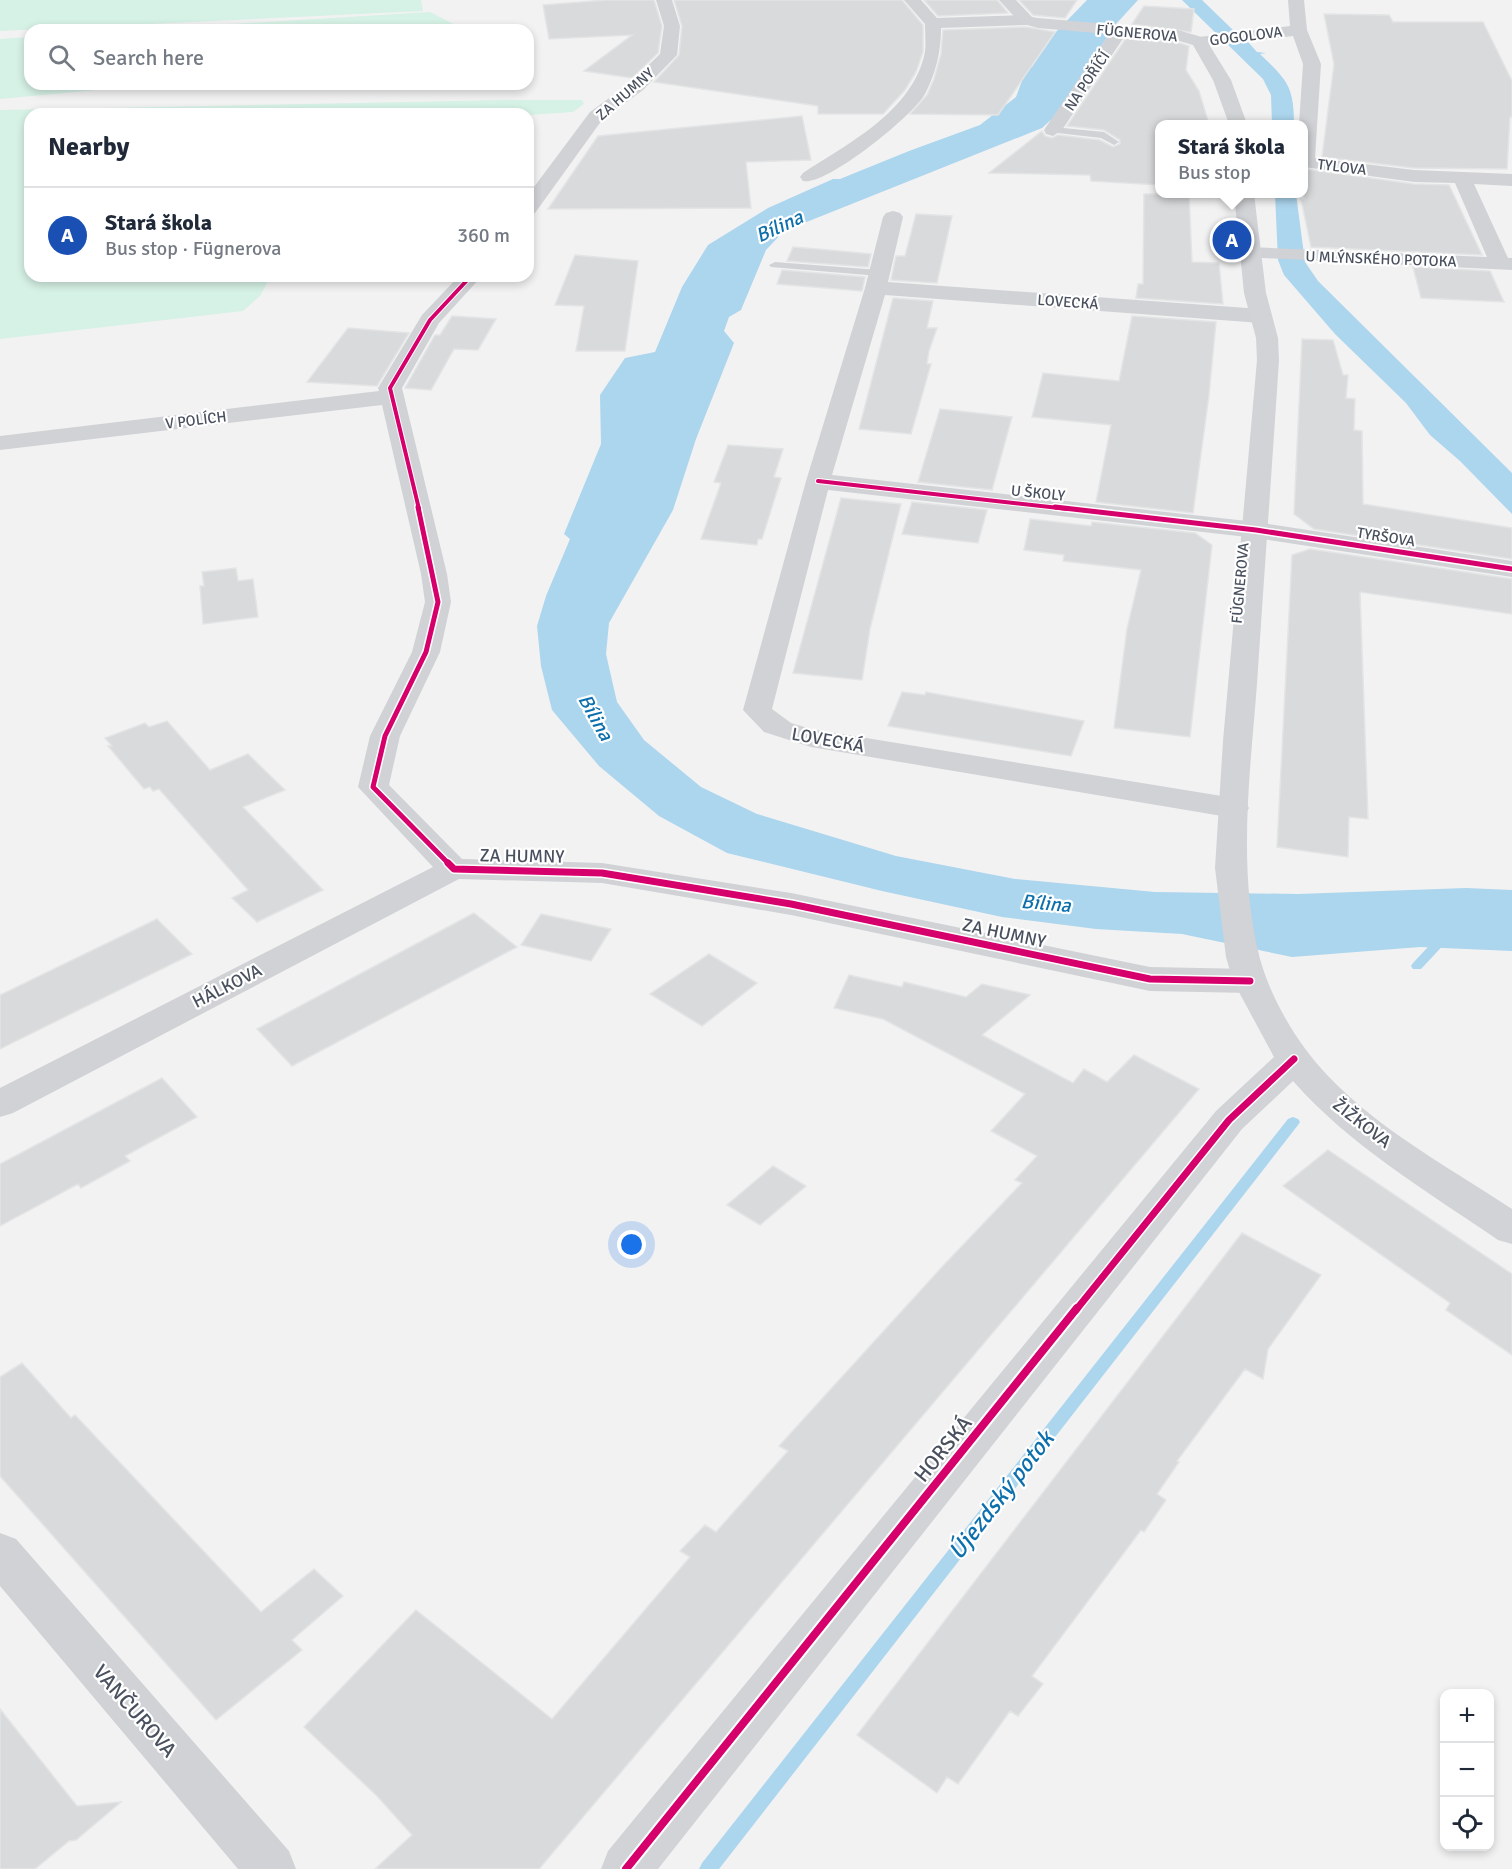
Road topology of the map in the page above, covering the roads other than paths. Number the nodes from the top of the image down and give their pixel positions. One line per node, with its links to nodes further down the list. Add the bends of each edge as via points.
1 (664, 0): 19 (street, ZA HUMNY, via 672,26 668,56 597,116)
2 (912, 0): 6 (street)
3 (1006, 0): 5 (main road)
4 (1296, 0): 7 (street, GOGOLOVA)
5 (1026, 20): 6 (street); 8 (main road, FÜGNEROVA)
6 (933, 23): 15 (street, via 933,52 916,94 876,134)
7 (1299, 30): 9 (street, GOGOLOVA); 11 (street, TYLOVA, via 1312,64)
8 (1120, 31): 9 (main road, FÜGNEROVA); 12 (street, NA POŘÍČÍ)
9 (1207, 41): 10 (main road, FÜGNEROVA)
10 (1237, 120)
11 (1308, 120)
12 (1053, 130): 13 (lane, via 1104,135)
13 (1114, 142)
14 (1308, 162): 16 (street, TYLOVA)
15 (810, 177)
16 (1462, 178): 17 (street, TYLOVA); 22 (street)
17 (1512, 180)
18 (1245, 198): 21 (main road, FÜGNEROVA)
19 (534, 200)
20 (893, 217): 24 (street, LOVECKÁ)
21 (1261, 254): 22 (street, U MLÝNSKÉHO POTOKA); 26 (main road, FÜGNEROVA)
22 (1506, 264)
23 (775, 265): 24 (lane)
24 (877, 281): 26 (street, LOVECKÁ); 29 (street, LOVECKÁ)
25 (465, 282): 27 (street, via 430,320 390,388)
26 (1261, 316): 30 (main road, FÜGNEROVA, via 1269,360)
27 (391, 397): 28 (street, V POLÍCH); 33 (street, ZA HUMNY, via 438,602 426,652 385,736 373,786)
28 (0, 443)
29 (818, 481): 30 (street, U ŠKOLY); 32 (street, LOVECKÁ, via 758,697 757,710 766,723 811,738)
30 (1256, 530): 31 (street, TYRŠOVA); 32 (main road, FÜGNEROVA)
31 (1512, 569)
32 (1234, 808): 34 (main road, FÜGNEROVA, via 1231,868)
33 (454, 869): 34 (street, ZA HUMNY, via 602,873 791,904 1150,979); 36 (street, HÁLKOVA)
34 (1247, 969): 35 (main road, ŽIŽKOVA, via 1271,1023)
35 (1294, 1059): 37 (main road, ŽIŽKOVA, via 1325,1094 1377,1138); 40 (main road, HORSKÁ, via 1229,1119)
36 (0, 1104)
37 (1512, 1229)
38 (0, 1553): 39 (street, VANČUROVA)
39 (271, 1869)
40 (626, 1869)

